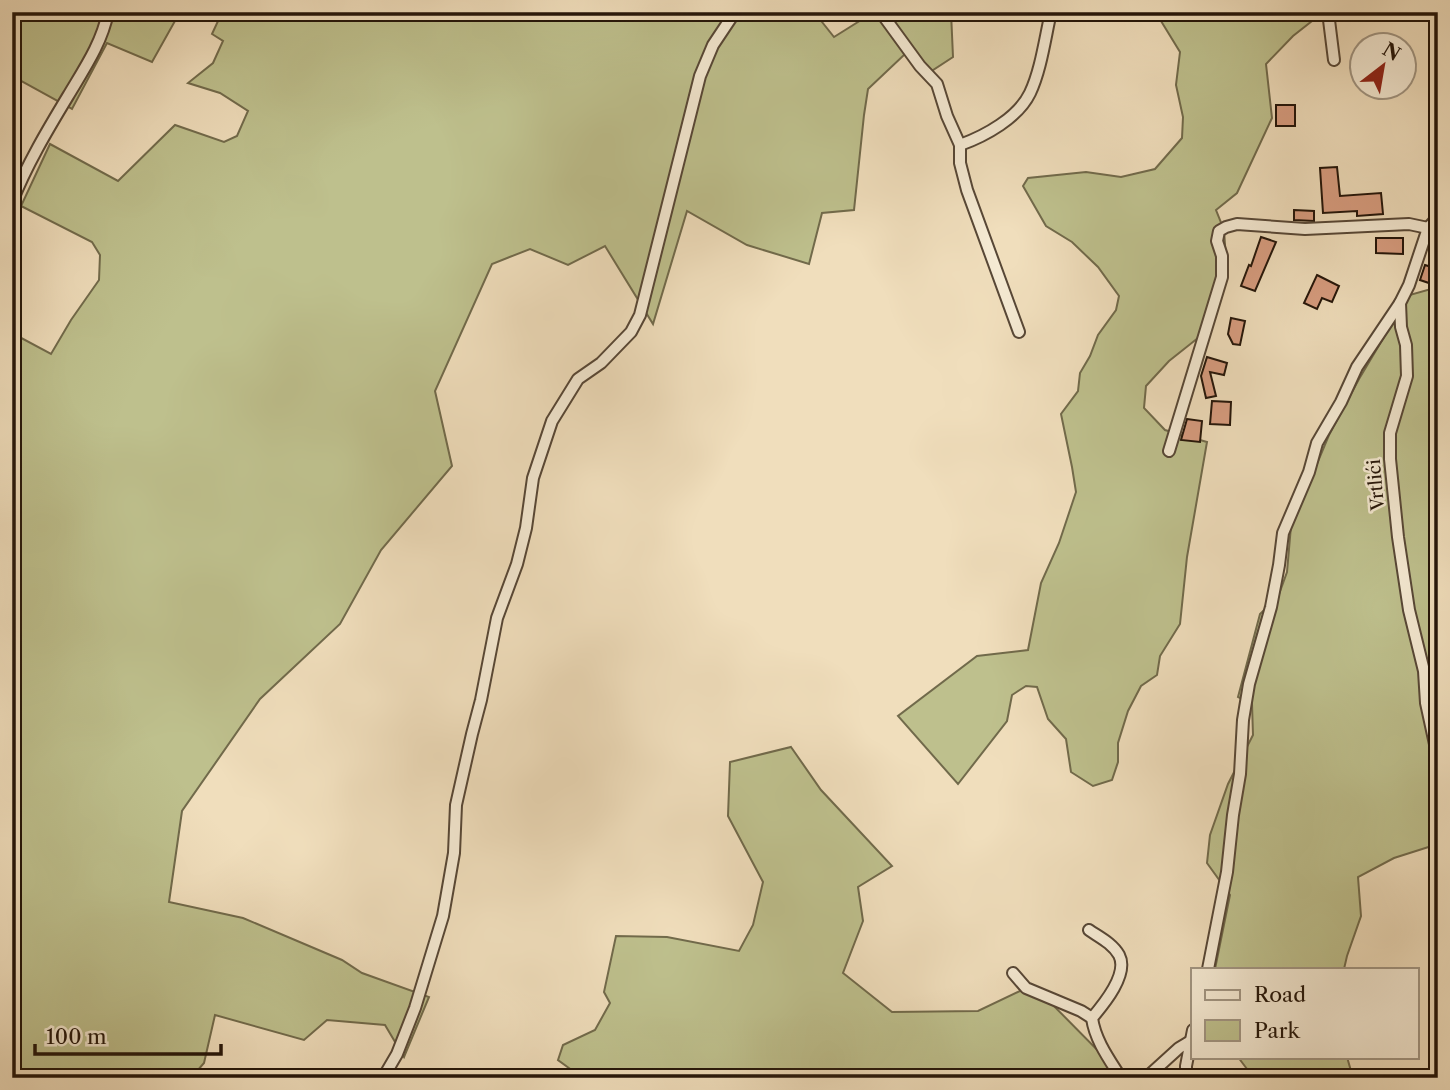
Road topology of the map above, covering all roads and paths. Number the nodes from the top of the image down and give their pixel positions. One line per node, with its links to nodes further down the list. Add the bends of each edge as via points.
1 (108, 12): 8 (street, via 88,63)
2 (736, 12): 21 (street, via 713,45 700,76 640,315 631,332 601,363 578,379 552,421 533,478 526,528 496,618 456,805 454,853 443,916 415,1008)
3 (882, 12): 7 (street, via 937,84)
4 (1051, 12): 7 (street, via 1029,95 1012,116)
5 (1328, 12): 6 (street)
6 (1334, 60)
7 (960, 145): 12 (street, via 967,190)
8 (12, 202)
9 (1438, 217): 10 (street, Vrtlići)
10 (1428, 228): 11 (street, Vrtlići); 13 (street, via 1409,224 1305,229 1237,224 1222,228 1217,241 1222,277)
11 (1400, 303): 14 (street, Vrtlići, via 1407,376 1390,433 1391,459 1409,610); 16 (street, via 1357,366 1317,443 1283,533 1271,607 1249,684 1227,872)
12 (1019, 332)
13 (1169, 451)
14 (1438, 758)
15 (1088, 930): 18 (street, via 1113,947 1122,967 1115,986)
16 (1208, 968)
17 (1013, 972): 18 (street, via 1026,988)
18 (1092, 1018): 22 (street, via 1101,1046)
19 (1191, 1036): 20 (street)
20 (1189, 1042): 23 (street); 24 (street)
21 (383, 1078)
22 (1121, 1078)
23 (1146, 1078)
24 (1186, 1078)

